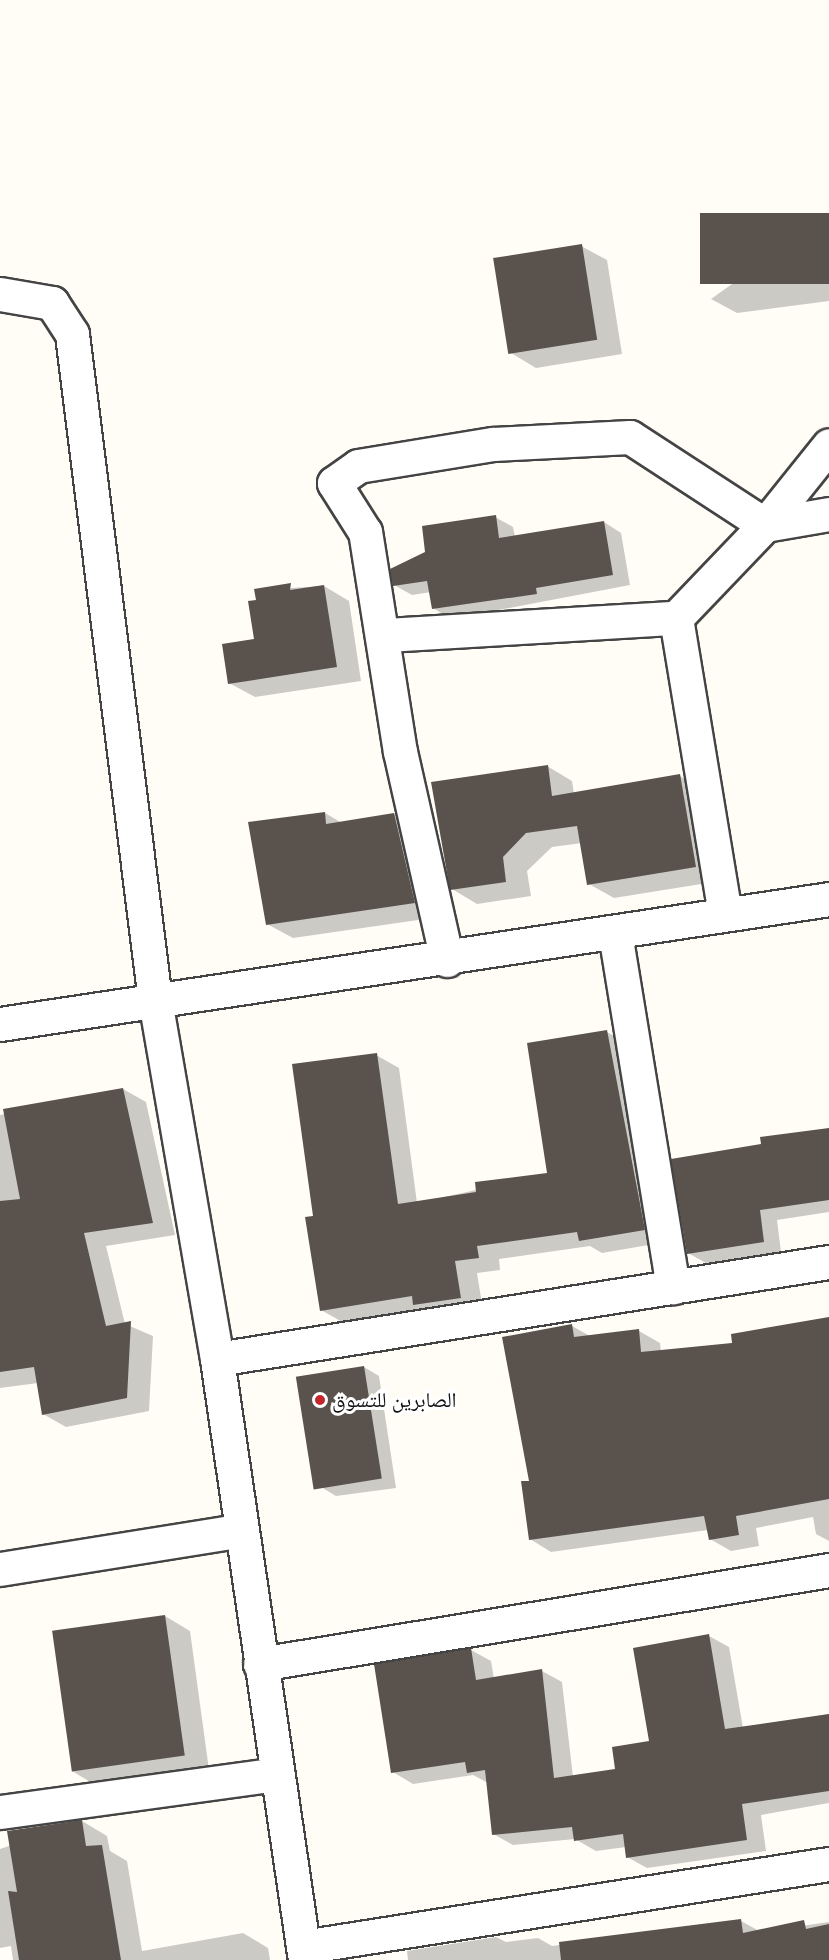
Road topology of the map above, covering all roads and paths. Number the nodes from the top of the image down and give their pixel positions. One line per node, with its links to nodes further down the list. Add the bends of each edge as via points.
1 (0, 294): 11 (street, via 52,303 72,334)
2 (829, 445): 4 (street)
3 (829, 514): 4 (street)
4 (765, 525): 5 (street); 6 (street, via 630,437 493,444 358,466 334,483 365,532)
5 (676, 618): 6 (street); 8 (street)
6 (386, 635): 10 (street, via 400,752)
7 (829, 899): 8 (street)
8 (725, 914): 9 (street)
9 (615, 933): 10 (street); 14 (street)
10 (447, 960): 11 (street)
11 (155, 1000): 12 (street); 15 (street)
12 (0, 1024)
13 (829, 1262): 14 (street)
14 (674, 1287): 15 (street)
15 (217, 1359): 16 (street)
16 (238, 1531): 17 (street); 19 (street)
17 (0, 1569)
18 (829, 1570): 19 (street)
19 (260, 1664): 20 (street)
20 (277, 1774): 21 (street); 23 (street)
21 (0, 1812)
22 (829, 1864): 23 (street)
23 (304, 1953)

